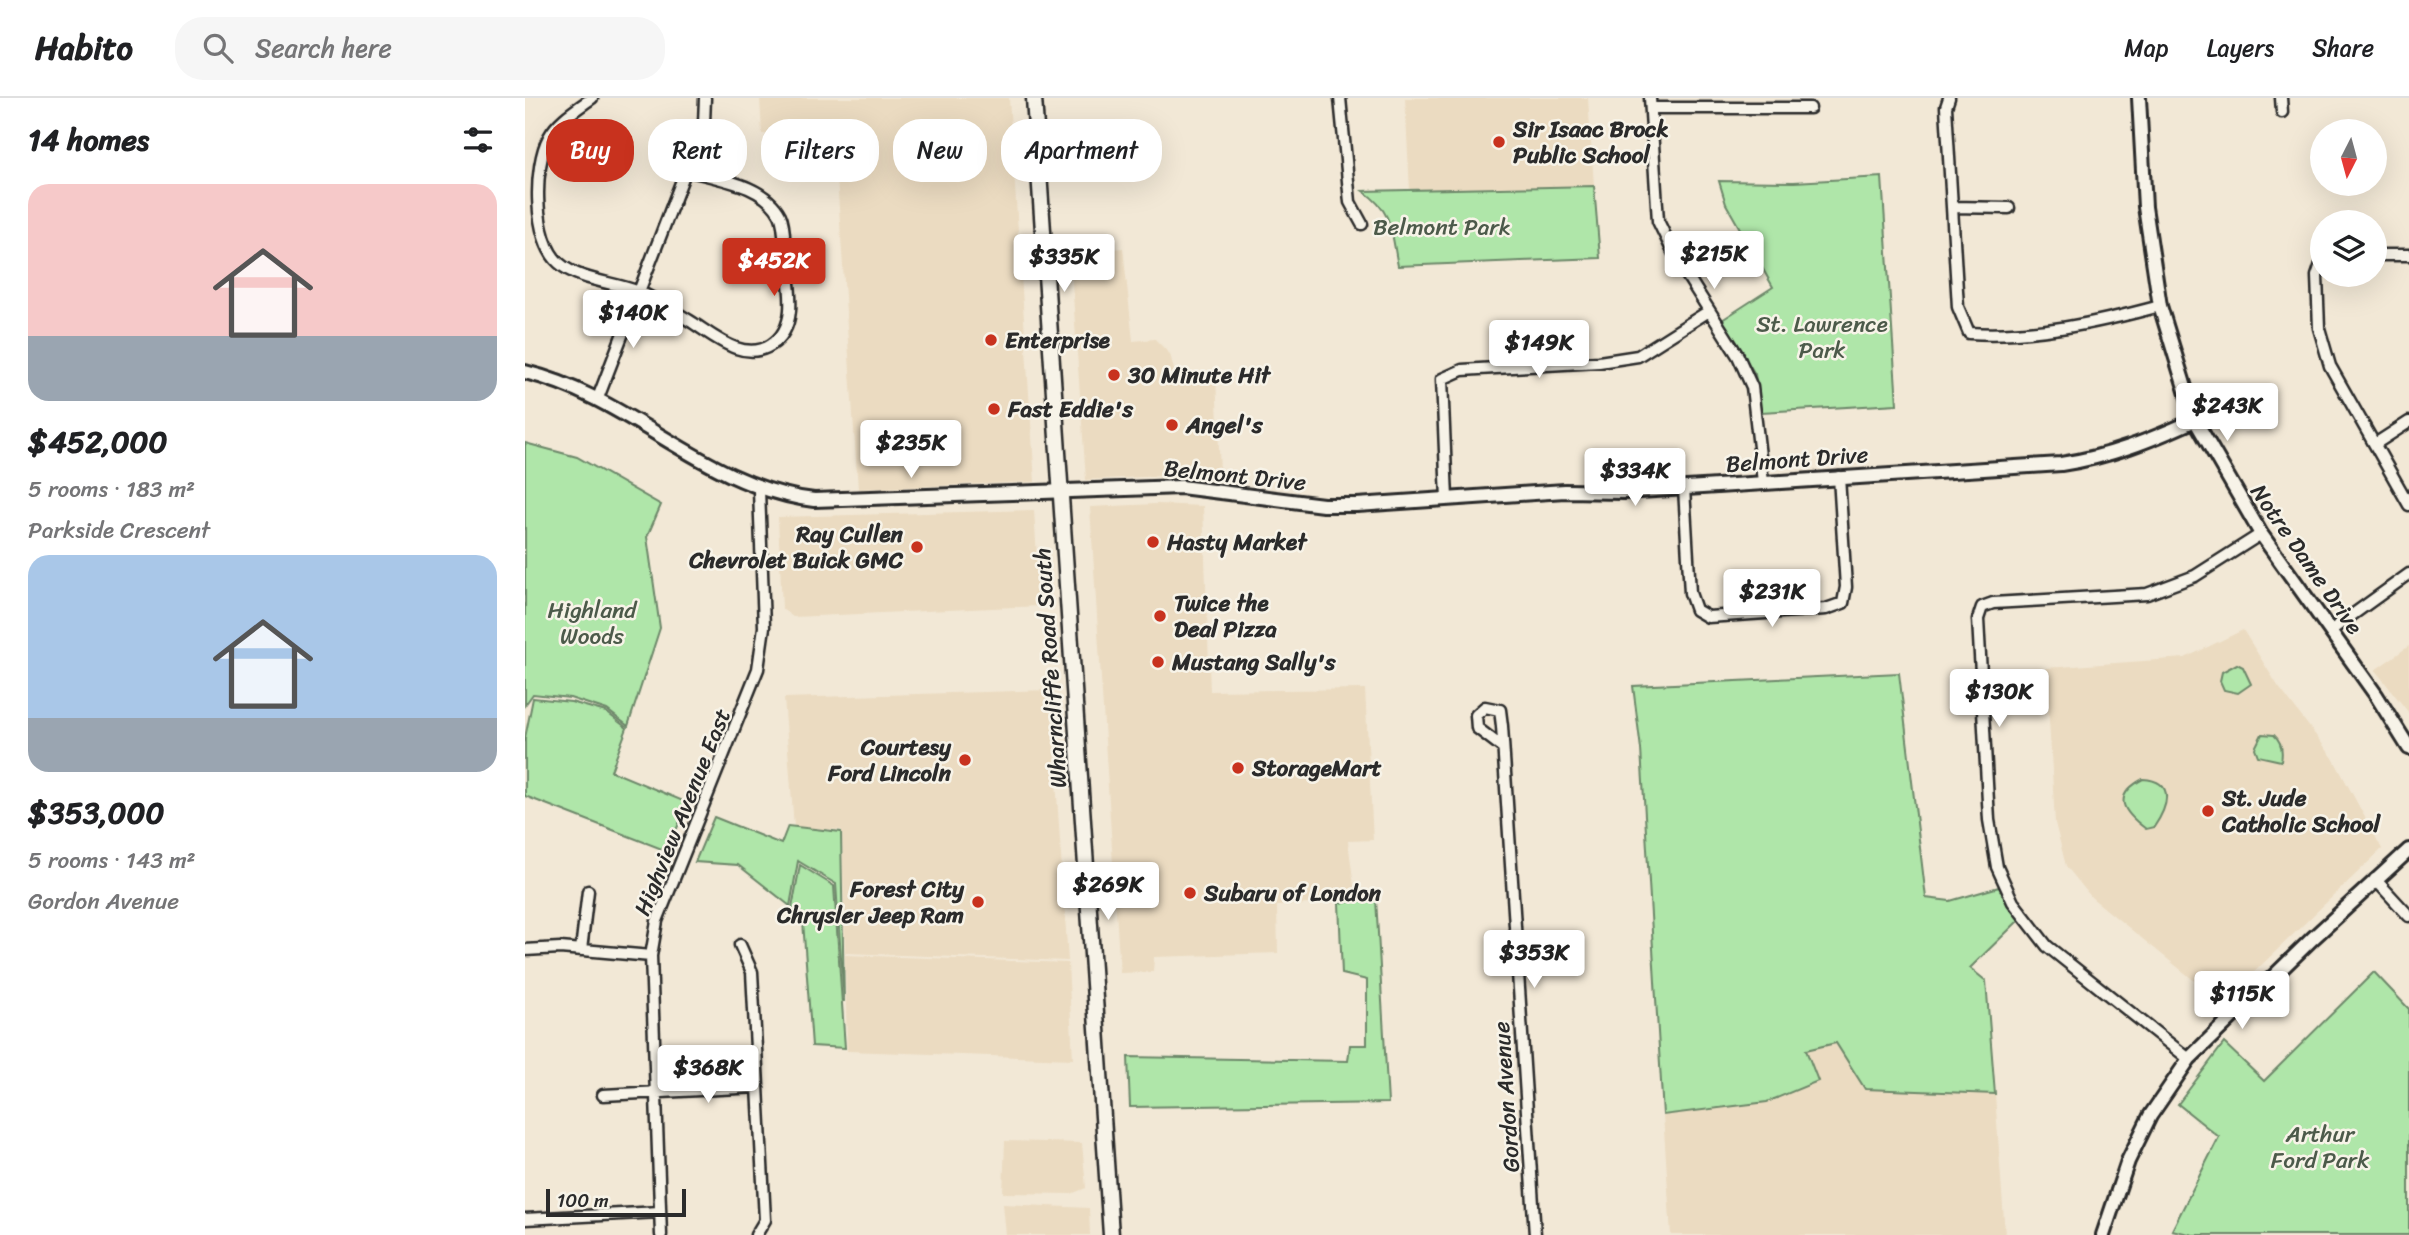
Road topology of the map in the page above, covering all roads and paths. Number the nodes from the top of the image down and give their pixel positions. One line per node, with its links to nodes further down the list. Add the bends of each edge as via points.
1 (592, 98): 22 (street, via 562,120 549,136 541,158 542,237 558,263)
2 (705, 98): 11 (street)
3 (1034, 98): 12 (main road, Wharncliffe Road South)
4 (1340, 98): 18 (street, via 1350,202)
5 (1949, 98): 16 (street)
6 (2139, 98): 23 (street, Notre Dame Drive, via 2145,207)
7 (2281, 98): 10 (street)
8 (1651, 103): 9 (street); 24 (street, via 1658,221)
9 (1810, 108)
10 (2282, 113)
11 (704, 119)
12 (1035, 119)
13 (682, 182): 22 (street)
14 (723, 182): 22 (street, via 762,195 781,216 791,318 781,337 769,347 750,352)
15 (1040, 182): 34 (main road, Wharncliffe Road South)
16 (1952, 207): 17 (street); 23 (street, via 1958,307 1969,334 2072,327)
17 (2009, 208)
18 (1362, 225)
19 (2387, 255): 20 (street)
20 (2409, 255)
21 (2317, 287): 29 (street, via 2319,328 2330,366)
22 (639, 292): 26 (street)
23 (2160, 306): 27 (street, Notre Dame Drive)
24 (1709, 312): 31 (street, via 1752,387); 35 (street, via 1637,356 1462,370 1442,379)
25 (525, 372): 26 (street, Belmont Drive)
26 (599, 398): 33 (street, Belmont Drive, via 728,476)
27 (2195, 420): 30 (street, Belmont Drive, via 2094,460); 37 (street, Notre Dame Drive)
28 (2409, 422): 29 (street)
29 (2375, 444): 36 (street)
30 (1839, 478): 31 (street, Belmont Drive); 32 (street, via 1846,587 1843,603 1826,610 1709,617 1696,610 1690,593)
31 (1763, 482): 32 (street, Belmont Drive)
32 (1684, 488): 35 (street, Belmont Drive)
33 (759, 489): 34 (street, Belmont Drive, via 814,500); 49 (street, Highview Avenue East, via 764,627 758,668 657,920)
34 (1060, 492): 35 (street, Belmont Drive, via 1181,487 1323,505); 58 (main road, Wharncliffe Road South)
35 (1447, 499)
36 (2409, 505)
37 (2260, 534): 39 (street, Notre Dame Drive); 50 (street, via 2172,587 2147,594 1993,603 1982,607 1978,619 1989,820 1997,867 2013,902 2047,946)
38 (2409, 574): 39 (street)
39 (2330, 631): 41 (street, Notre Dame Drive)
40 (1502, 747): 59 (street, Gordon Avenue)
41 (2409, 748)
42 (2409, 850): 43 (street)
43 (2375, 879): 45 (street); 50 (street)
44 (588, 891): 48 (street)
45 (2409, 916)
46 (740, 945): 51 (street, via 752,972)
47 (525, 950): 48 (street)
48 (581, 950): 49 (street)
49 (651, 956): 52 (street, Highview Avenue East)
50 (2189, 1059): 60 (street, via 2150,1116 2128,1161)
51 (758, 1087): 52 (street); 57 (street, via 765,1220)
52 (655, 1092): 53 (street); 54 (street, Highview Avenue East)
53 (603, 1095)
54 (660, 1212): 55 (street); 56 (street, Highview Avenue East)
55 (525, 1219)
56 (661, 1235)
57 (756, 1235)
58 (1111, 1235)
59 (1535, 1235)
60 (2103, 1235)

